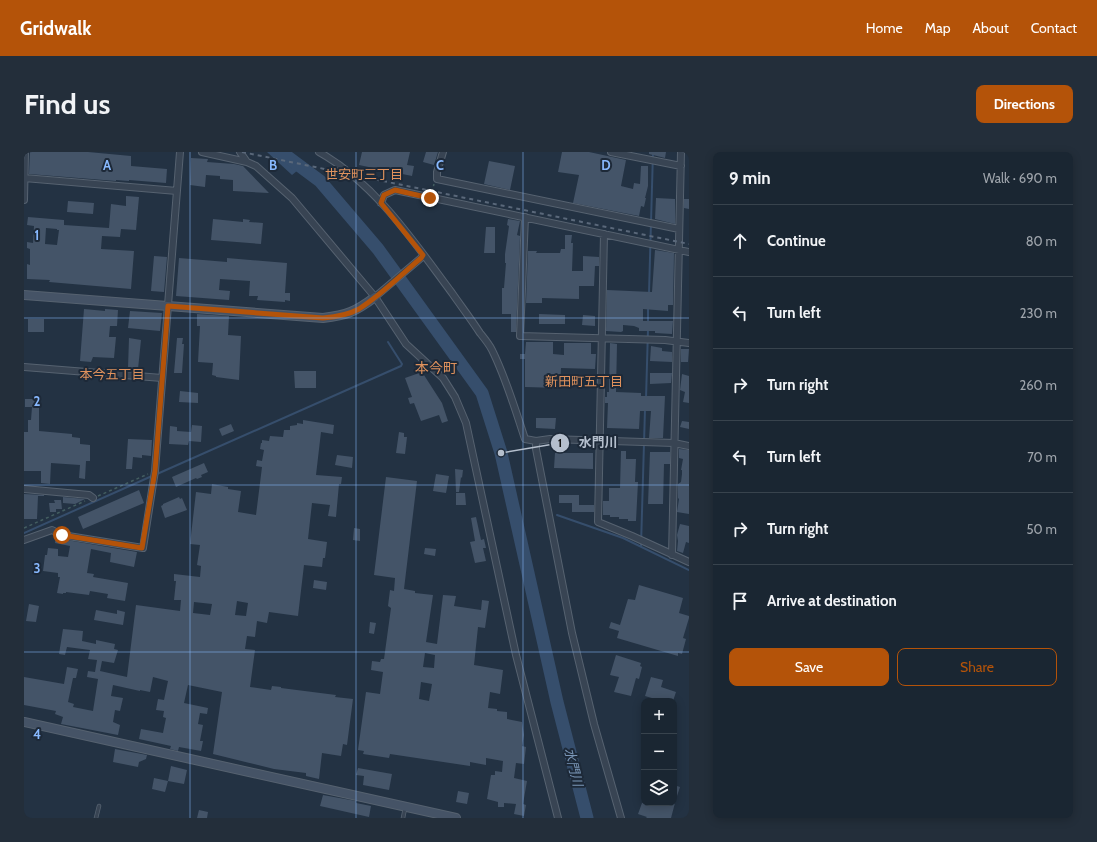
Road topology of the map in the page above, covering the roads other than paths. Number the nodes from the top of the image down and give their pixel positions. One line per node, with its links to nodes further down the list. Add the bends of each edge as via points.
1 (25, 152): 12 (street)
2 (180, 152): 13 (street)
3 (202, 152): 10 (street)
4 (240, 152): 10 (street)
5 (319, 152): 9 (street)
6 (443, 152): 17 (street, via 437,179)
7 (611, 152): 11 (street)
8 (681, 152): 11 (street)
9 (330, 155): 15 (street)
10 (247, 162): 23 (street, via 256,166 292,198)
11 (681, 166): 17 (street)
12 (24, 178): 13 (street); 14 (street)
13 (177, 191): 24 (street)
14 (24, 200)
15 (381, 203): 16 (street, via 384,195 395,190); 21 (street)
16 (524, 217): 18 (street); 25 (street, via 520,336)
17 (679, 229): 19 (street)
18 (604, 234): 19 (street); 25 (street)
19 (678, 250): 20 (street); 26 (street)
20 (689, 252)
21 (422, 256): 23 (street); 30 (street, via 492,349 525,439)
22 (24, 294): 24 (street)
23 (377, 295): 24 (street, via 358,310 323,318); 45 (street, via 406,344 443,378 455,397 466,423 516,655)
24 (168, 306): 29 (street)
25 (601, 338): 26 (street); 31 (street)
26 (677, 341): 27 (street); 32 (street)
27 (689, 343)
28 (24, 367): 29 (street)
29 (162, 378): 36 (street, via 155,471 142,548 62,535 52,530)
30 (536, 441): 31 (street); 46 (street, via 572,633 594,724)
31 (599, 441): 32 (street); 37 (street, via 598,522)
32 (674, 443): 33 (street); 37 (street)
33 (689, 446)
34 (24, 489): 35 (street, via 89,495)
35 (93, 498)
36 (24, 540)
37 (672, 555): 38 (street)
38 (689, 562)
39 (24, 722): 41 (street)
40 (99, 806): 42 (lane)
41 (405, 806): 43 (lane); 44 (street)
42 (96, 818)
43 (403, 818)
44 (456, 818)
45 (558, 818)
46 (621, 818)

